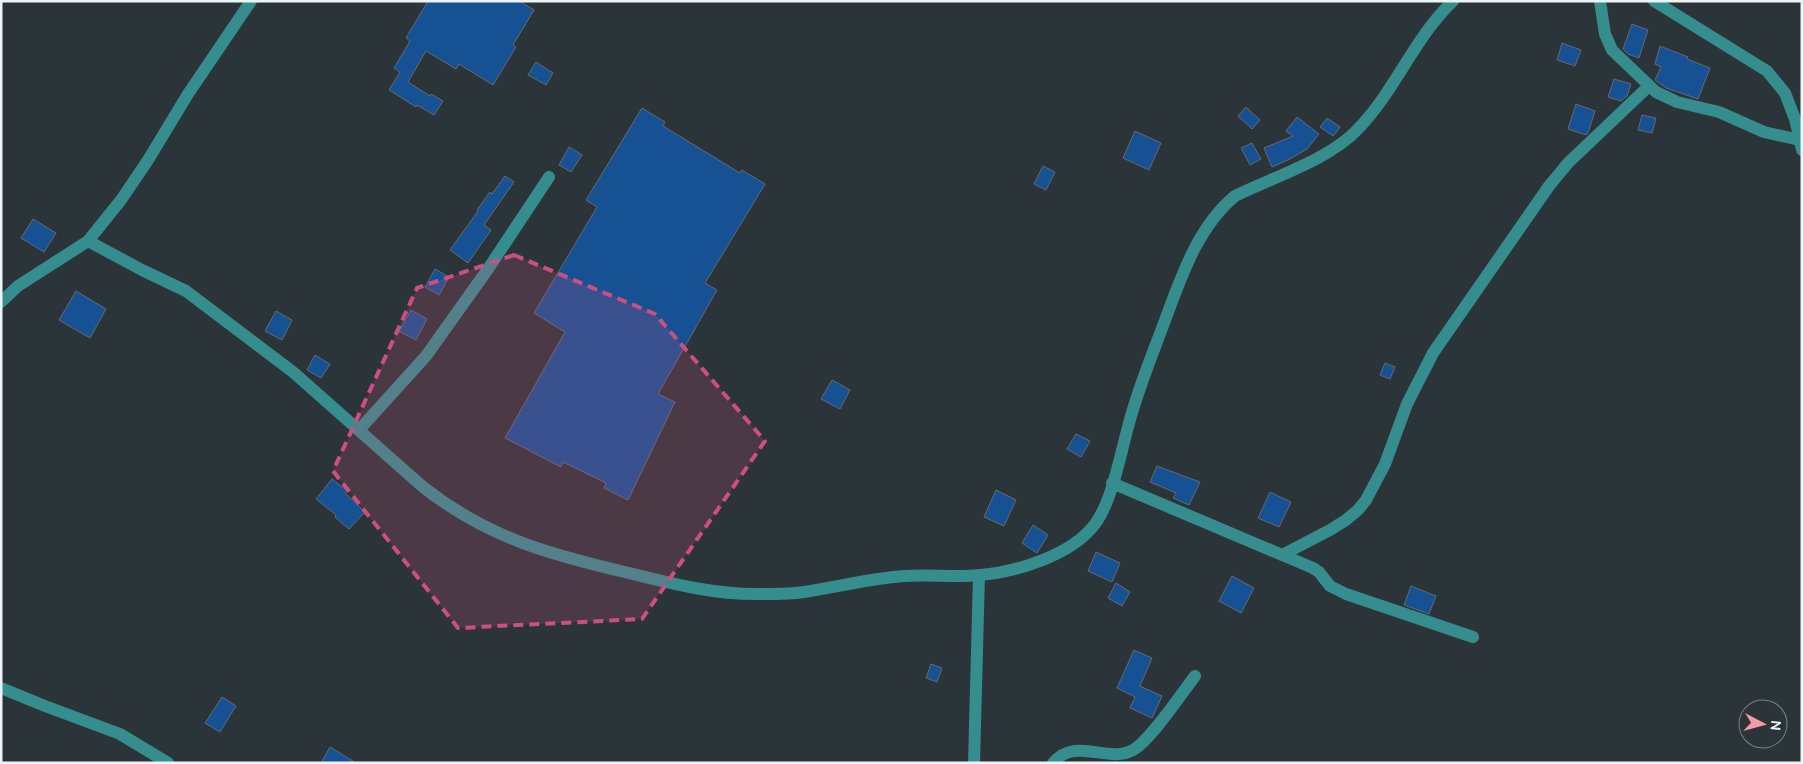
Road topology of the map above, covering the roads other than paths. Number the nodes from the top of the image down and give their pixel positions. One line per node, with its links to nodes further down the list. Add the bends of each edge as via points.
1 (251, 1): 8 (street, via 148,160)
2 (1453, 1): 11 (street, via 1429,29 1357,131 1320,156 1235,196 1209,225 1180,279 1147,368)
3 (1600, 1): 5 (street, via 1605,34 1612,50)
4 (1654, 1): 6 (street, via 1767,71 1785,93)
5 (1649, 86): 6 (street, via 1669,99 1719,112); 12 (street, via 1568,163 1549,186 1433,353 1407,404 1385,464 1366,500 1338,525)
6 (1801, 145)
7 (549, 177): 10 (street, via 426,356)
8 (88, 241): 9 (street, via 18,286); 10 (street, via 186,291 293,372)
9 (1, 302)
10 (359, 430): 13 (street, via 442,502 484,527 553,555 686,588 760,594 804,592 890,577)
11 (1112, 483): 12 (street); 13 (street, via 1100,517 1077,540 1027,566)
12 (1282, 555): 14 (street, via 1316,570 1326,582 1346,594)
13 (979, 576): 18 (street)
14 (1473, 637)
15 (1195, 676): 19 (street, via 1150,735 1134,750 1121,753 1068,752)
16 (1, 688): 17 (street, via 120,734)
17 (168, 763)
18 (974, 763)
19 (1053, 763)

